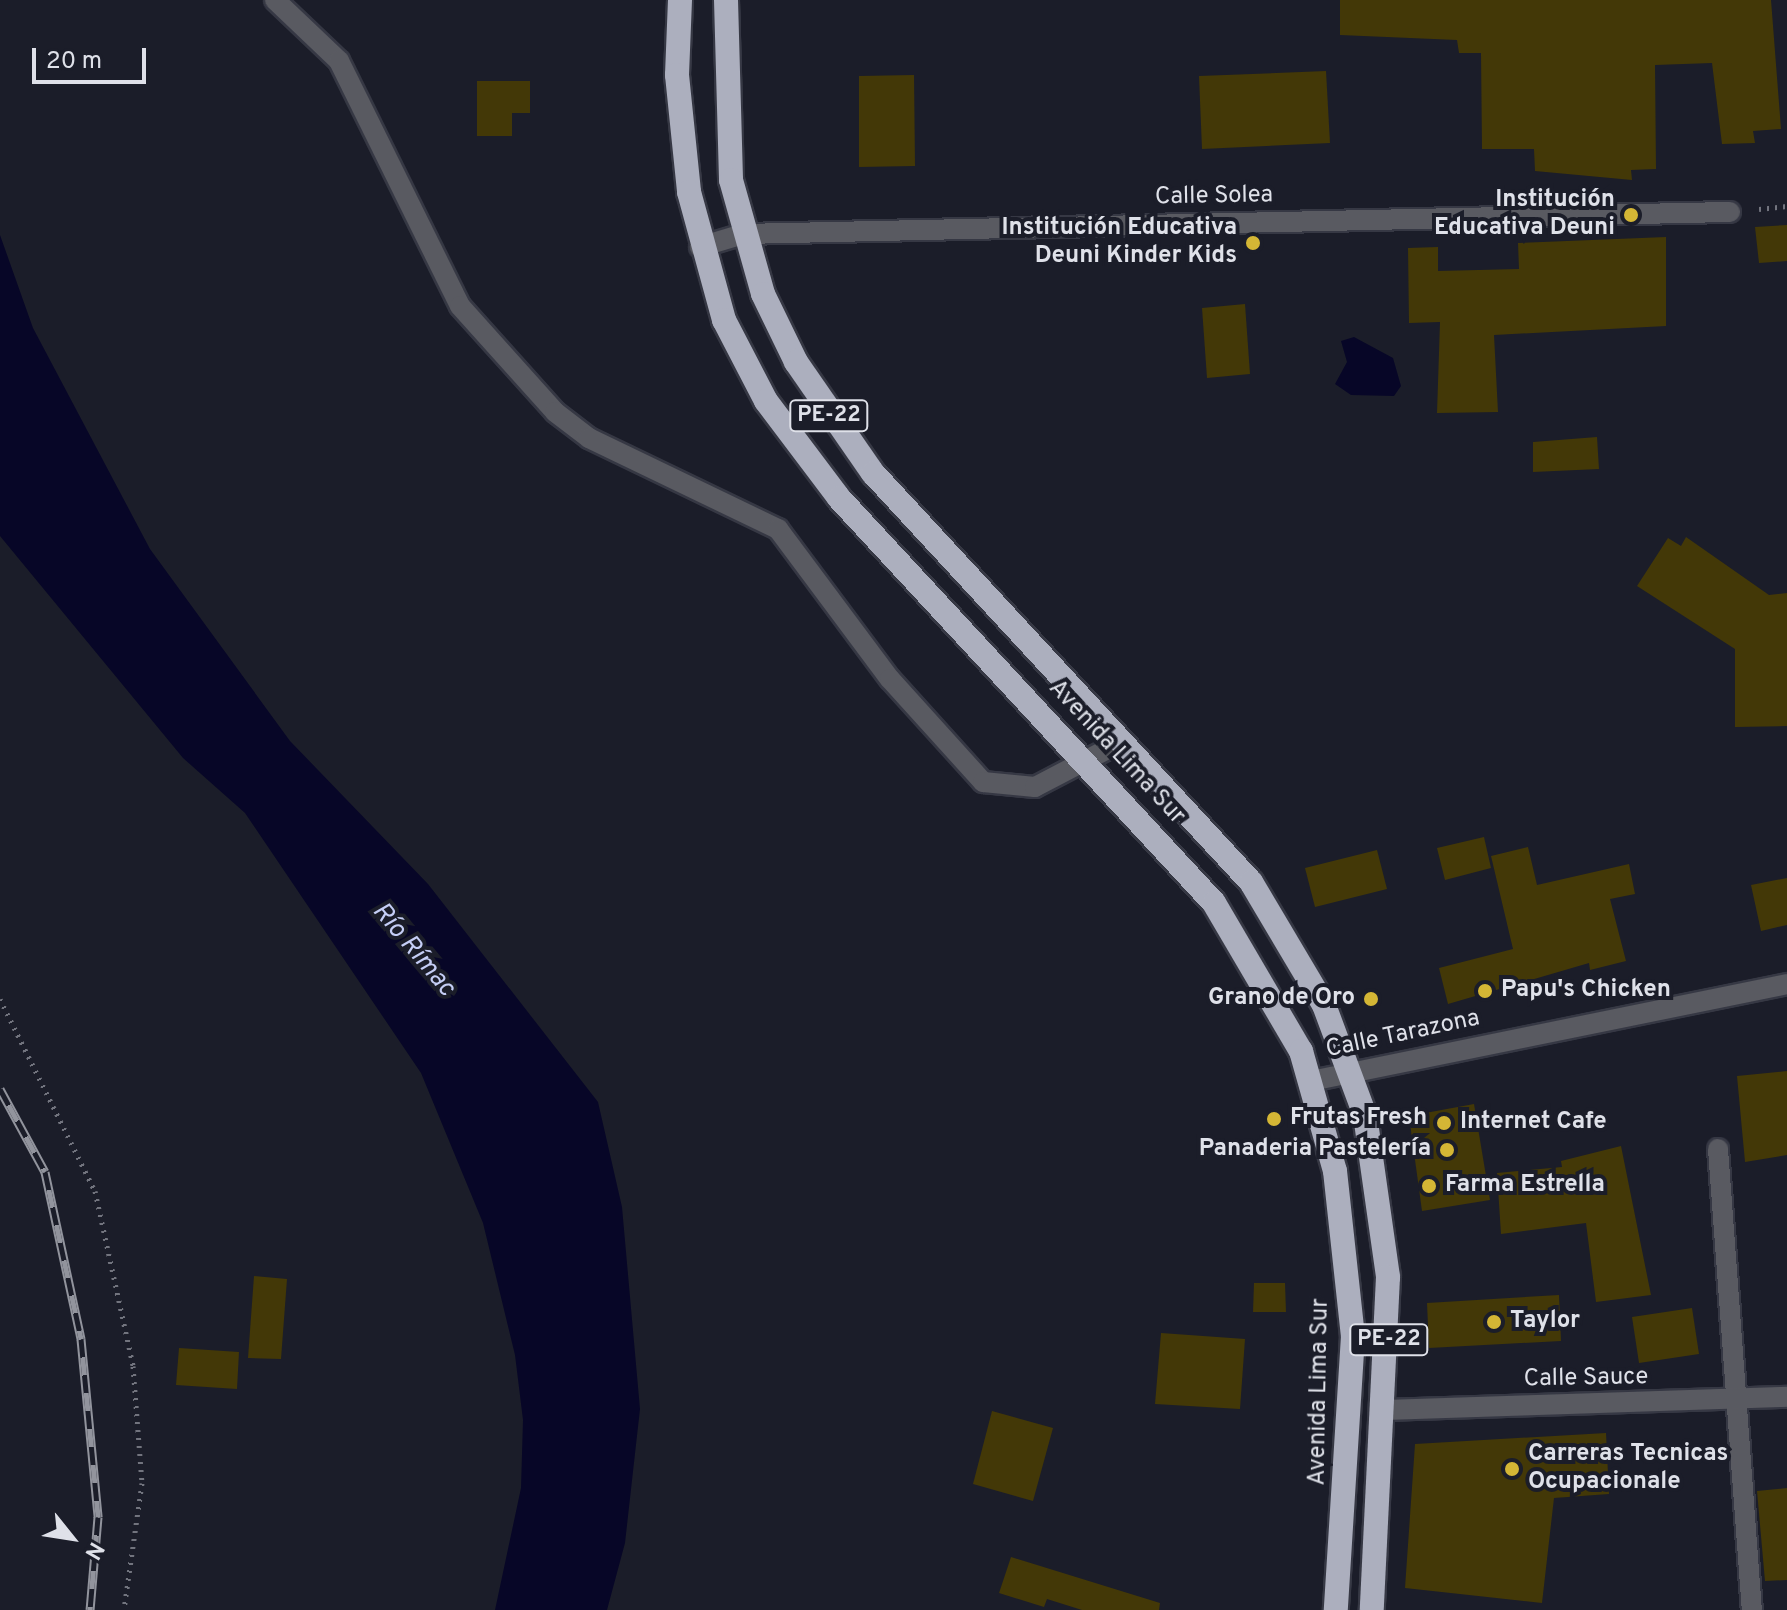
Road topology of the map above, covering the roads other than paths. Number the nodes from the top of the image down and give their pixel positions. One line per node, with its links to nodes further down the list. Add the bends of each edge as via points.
1 (275, 0): 8 (street, via 339,61 432,259 523,383 589,438 778,529 890,679 983,782 1035,787)
2 (680, 0): 6 (highway, Avenida Lima Sur / PE-22, via 681,138)
3 (726, 0): 5 (highway, Avenida Lima Sur / PE-22, via 725,126)
4 (1730, 212): 5 (street, Calle Solea)
5 (743, 234): 6 (street, Calle Solea); 7 (highway, Avenida Lima Sur / PE-22, via 796,362 834,424)
6 (700, 247): 8 (highway, Avenida Lima Sur / PE-22, via 724,320 766,401 839,498)
7 (1123, 741): 8 (street); 10 (highway, Avenida Lima Sur / PE-22, via 1274,917 1318,992)
8 (1089, 765): 11 (highway, Avenida Lima Sur / PE-22, via 1239,937 1278,1001)
9 (1787, 984): 10 (street, Calle Tarazona)
10 (1351, 1072): 11 (street, Calle Tarazona); 15 (highway, Avenida Lima Sur / PE-22, via 1382,1208)
11 (1311, 1081): 16 (highway, Avenida Lima Sur / PE-22, via 1335,1171 1353,1336)
12 (1718, 1149): 14 (street)
13 (1787, 1397): 14 (street, Calle Sauce)
14 (1732, 1402): 15 (street, Calle Sauce); 18 (street)
15 (1387, 1410): 17 (highway, Avenida Lima Sur / PE-22)
16 (1336, 1610)
17 (1372, 1610)
18 (1752, 1610)

